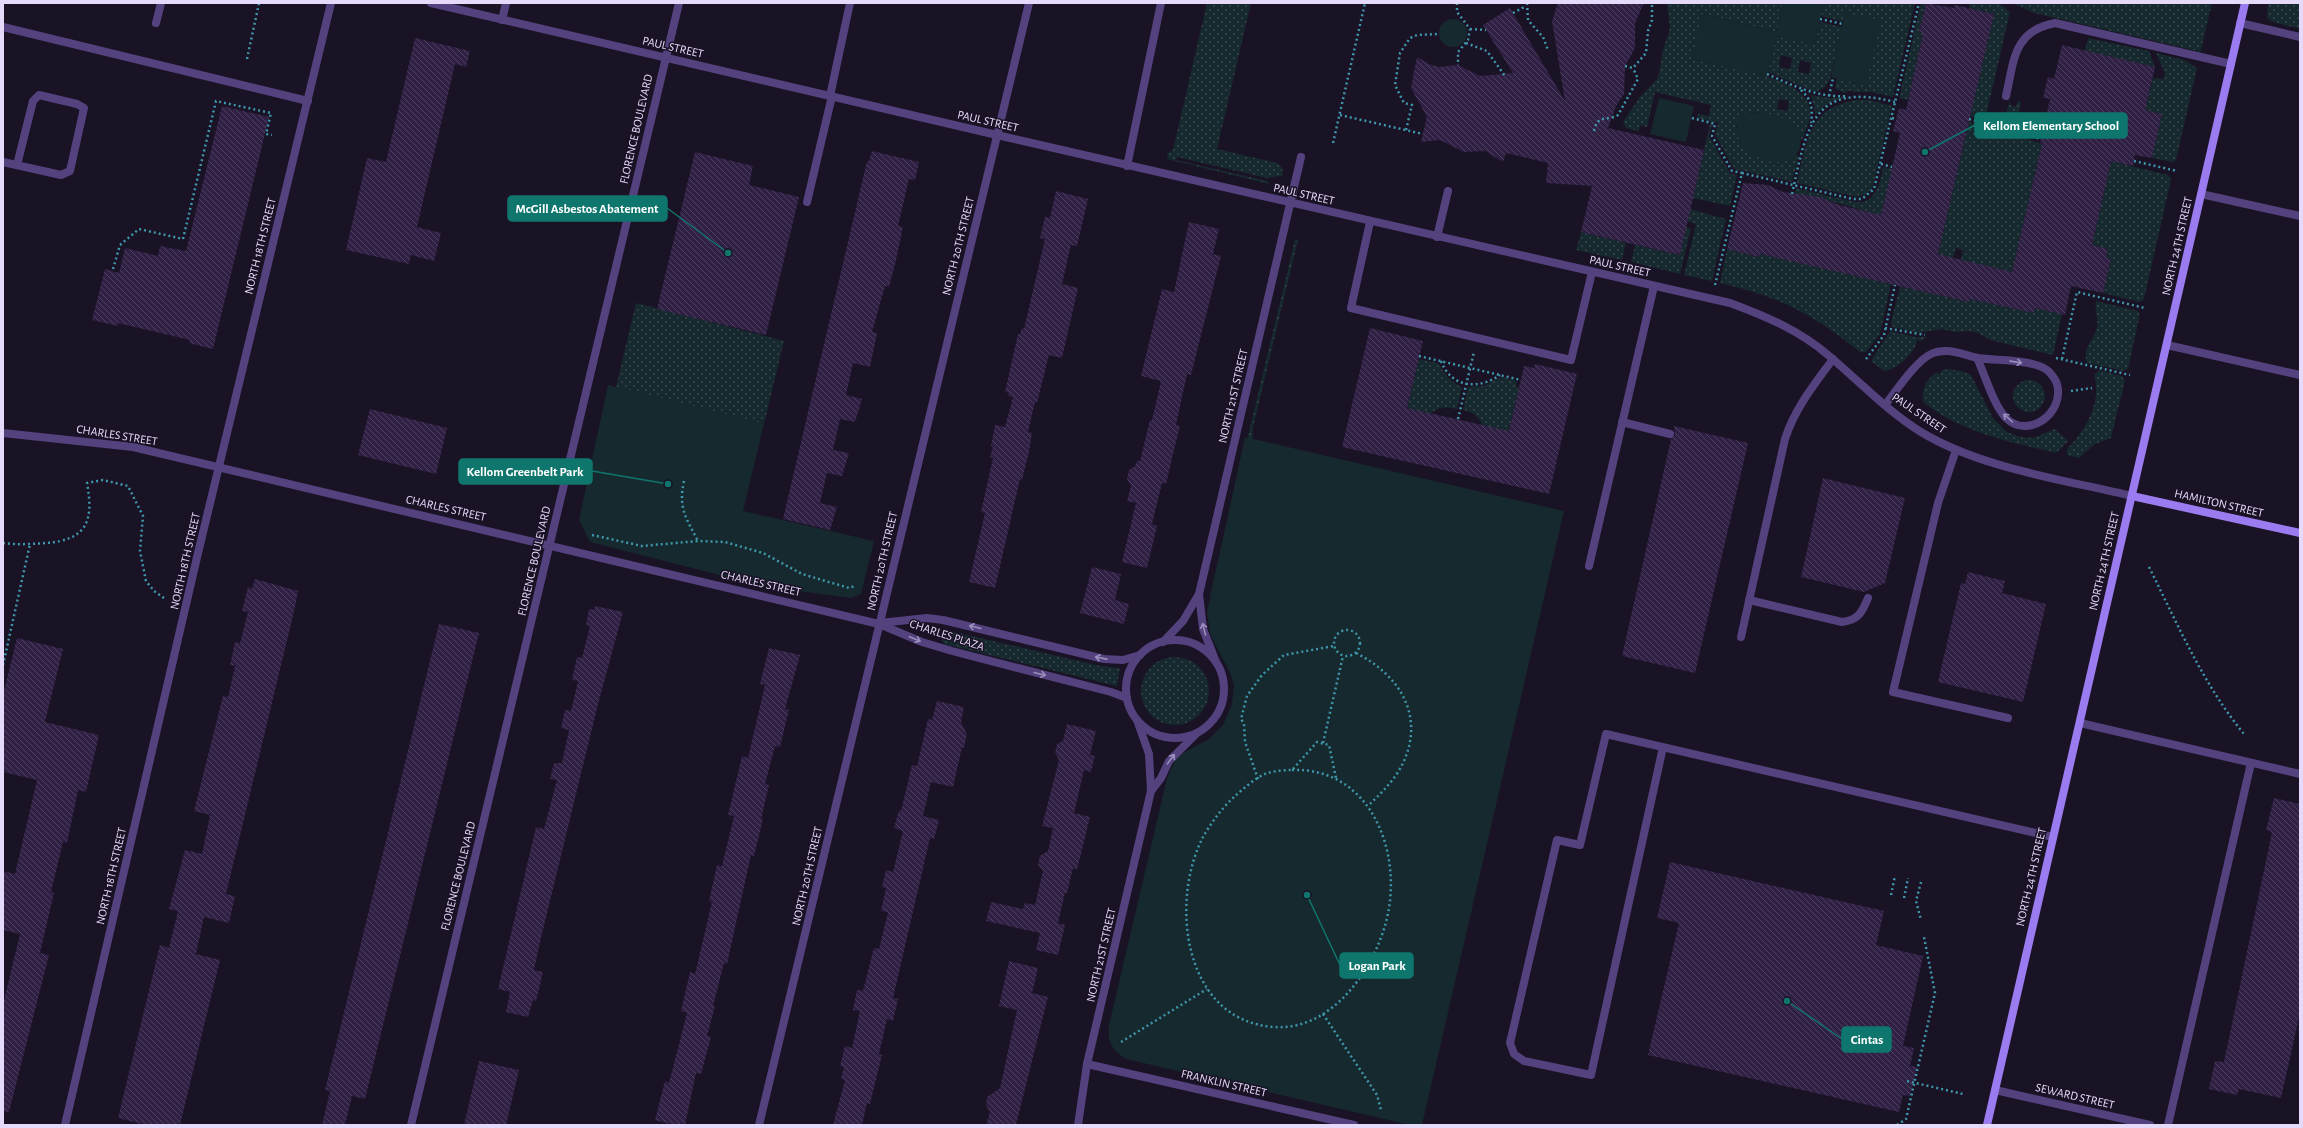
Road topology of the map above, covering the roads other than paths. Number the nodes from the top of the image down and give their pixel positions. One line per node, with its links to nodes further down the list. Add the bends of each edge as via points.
1 (160, 3): 11 (street)
2 (331, 3): 19 (street, NORTH 18TH STREET)
3 (431, 3): 10 (street, PAUL STREET)
4 (506, 3): 10 (street)
5 (679, 3): 15 (street, FLORENCE BOULEVARD)
6 (850, 3): 17 (street)
7 (1029, 3): 20 (street, NORTH 20TH STREET)
8 (1161, 3): 24 (street)
9 (2245, 3): 12 (main road, NORTH 24TH STREET)
10 (502, 20): 15 (street, PAUL STREET)
11 (156, 23)
12 (2240, 23): 14 (street); 16 (main road, NORTH 24TH STREET)
13 (3, 27): 19 (street)
14 (2300, 37)
15 (666, 58): 17 (street, PAUL STREET); 46 (street, FLORENCE BOULEVARD)
16 (2231, 64): 18 (street, via 2055,23 2038,26 2025,36 2017,50); 26 (main road, NORTH 24TH STREET)
17 (831, 96): 20 (street, PAUL STREET); 27 (street)
18 (2006, 96)
19 (308, 101): 43 (street, NORTH 18TH STREET)
20 (997, 135): 24 (street, PAUL STREET); 51 (street, NORTH 20TH STREET)
21 (1301, 157): 28 (street, NORTH 21ST STREET)
22 (3, 162): 23 (street)
23 (17, 165): 23 (street, via 61,175 70,171 84,108 39,95 33,100)
24 (1127, 166): 28 (street, PAUL STREET)
25 (1448, 191): 31 (street)
26 (2201, 194): 29 (street); 34 (main road, NORTH 24TH STREET)
27 (807, 202)
28 (1290, 204): 30 (street, PAUL STREET); 48 (street, NORTH 21ST STREET)
29 (2300, 216)
30 (1370, 222): 31 (street, PAUL STREET); 32 (street, via 1351,308 1571,360)
31 (1437, 237): 32 (street, PAUL STREET)
32 (1592, 272): 33 (street, PAUL STREET)
33 (1654, 286): 36 (street, PAUL STREET, via 1730,303 1770,318 1803,337); 39 (street)
34 (2167, 345): 37 (street); 44 (main road, NORTH 24TH STREET)
35 (1977, 358): 35 (street, one-way to 35, via 2030,364 2047,370 2057,382 2059,394 2053,412 2035,425 2016,424 2006,418); 38 (street, via 1960,352 1944,351 1932,354)
36 (1833, 360): 38 (street, PAUL STREET); 50 (street, via 1802,401 1791,421)
37 (2300, 375)
38 (1885, 405): 42 (street, PAUL STREET, via 1921,432)
39 (1622, 422): 41 (street); 47 (street)
40 (3, 433): 43 (street, CHARLES STREET, via 133,447)
41 (1670, 434)
42 (1956, 450): 44 (street, PAUL STREET, via 2011,467); 57 (street, via 1938,503 1893,692)
43 (219, 468): 46 (street, CHARLES STREET); 68 (street, NORTH 18TH STREET)
44 (2132, 496): 45 (main road, HAMILTON STREET); 59 (main road, NORTH 24TH STREET)
45 (2300, 533)
46 (550, 545): 51 (street, CHARLES STREET); 69 (street, FLORENCE BOULEVARD)
47 (1589, 566)
48 (1199, 594): 53 (street, via 1183,621); 55 (street, one-way to 48, via 1203,629)
49 (1868, 598): 50 (street, via 1860,615 1852,621 1842,622)
50 (1749, 600): 52 (street)
51 (880, 624): 54 (street, CHARLES PLAZA, one-way to 51, via 1123,660 1104,659 960,623 927,618); 56 (street, CHARLES PLAZA, one-way to 56, via 922,642); 70 (street, NORTH 20TH STREET)
52 (1741, 637)
53 (1163, 642): 54 (street); 55 (street, via 1176,640 1194,644)
54 (1140, 655): 56 (street, via 1131,667 1126,683)
55 (1216, 662): 60 (street, via 1223,678 1223,703 1212,722)
56 (1126, 698): 58 (street)
57 (2008, 718)
58 (1136, 720): 60 (street, via 1146,729 1164,737 1185,737); 64 (street, via 1148,754)
59 (2080, 723): 62 (street); 65 (main road, NORTH 24TH STREET)
60 (1198, 733): 64 (street, one-way to 60, via 1169,761)
61 (1663, 747): 61 (street, via 1591,1075 1524,1060 1514,1054 1510,1043 1557,840 1580,845 1606,734); 65 (street)
62 (2250, 763): 63 (street); 75 (street)
63 (2300, 774)
64 (1151, 791): 66 (street, NORTH 21ST STREET)
65 (2053, 837): 67 (main road, NORTH 24TH STREET)
66 (1087, 1064): 71 (street, NORTH 21ST STREET); 72 (street, FRANKLIN STREET)
67 (1995, 1090): 73 (main road, NORTH 24TH STREET); 74 (street, SEWARD STREET)
68 (65, 1125)
69 (411, 1125)
70 (759, 1125)
71 (1078, 1125)
72 (1354, 1125)
73 (1987, 1125)
74 (2150, 1125)
75 (2168, 1125)

